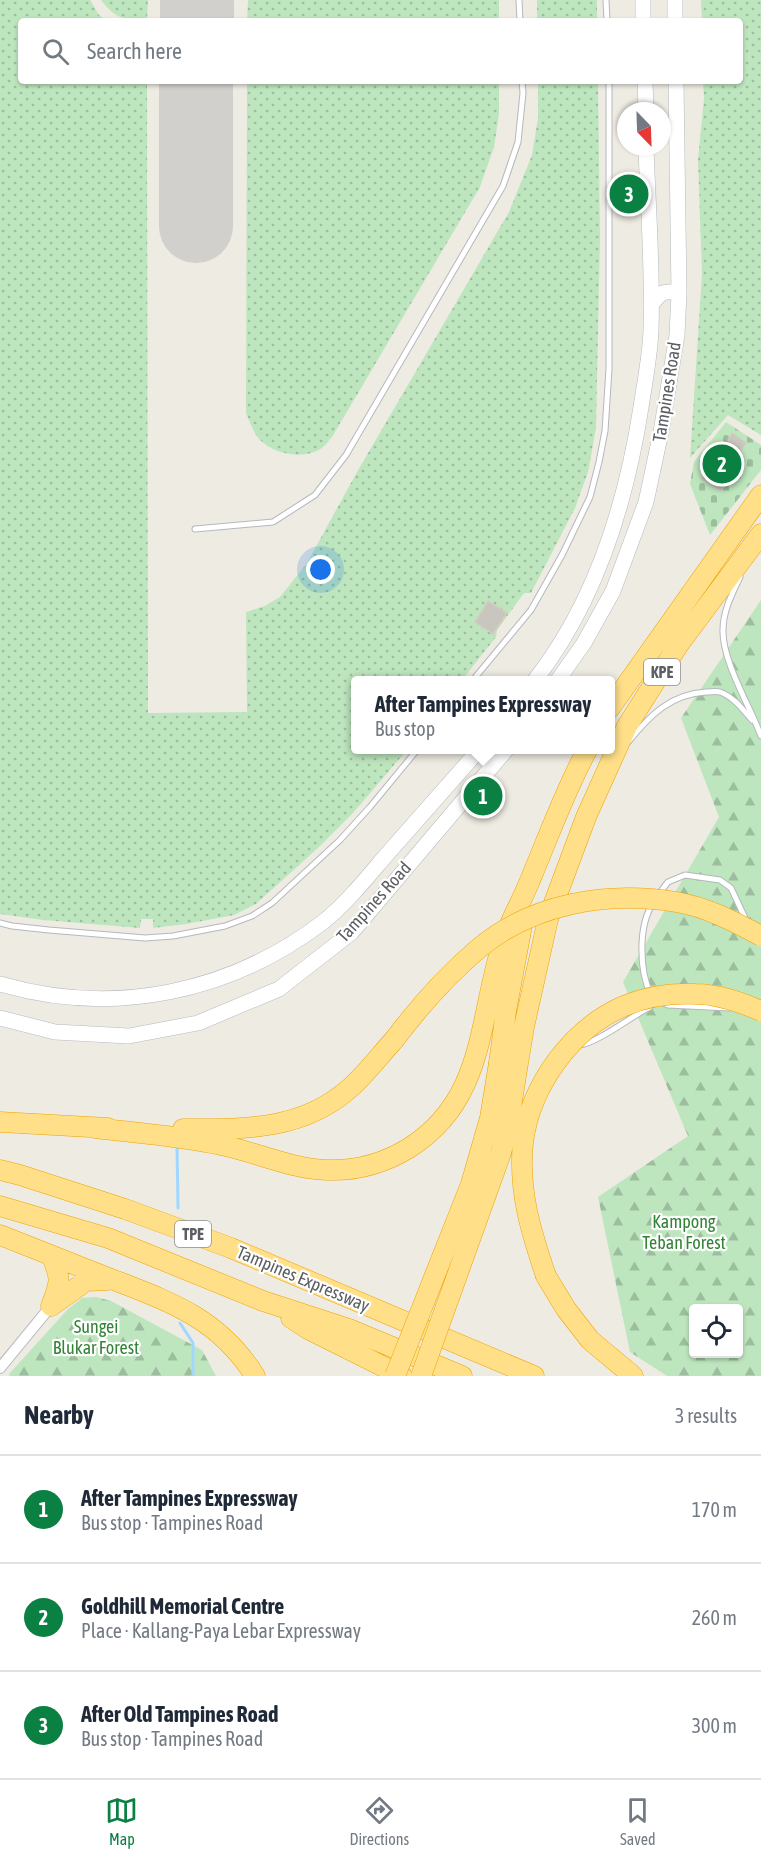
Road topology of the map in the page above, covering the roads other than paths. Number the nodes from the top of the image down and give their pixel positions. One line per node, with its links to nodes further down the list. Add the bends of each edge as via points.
1 (519, 0): 5 (lane)
2 (606, 0): 6 (lane)
3 (643, 0): 7 (main road)
4 (675, 0): 8 (main road)
5 (520, 18)
6 (607, 18)
7 (643, 18)
8 (675, 18)
9 (522, 84): 18 (lane, via 518,142 503,186 346,455 315,495 273,522)
10 (609, 84): 20 (lane, via 609,369 599,462 590,497 531,610)
11 (645, 84): 13 (main road)
12 (676, 84): 15 (main road, Tampines Road)
13 (645, 102)
14 (646, 156): 16 (main road, Tampines Road)
15 (679, 293): 16 (main road, via 666,290); 22 (main road, Tampines Road, via 677,335 646,502 613,591)
16 (651, 305): 21 (main road, Tampines Road, via 638,426 616,521 597,575)
17 (761, 495): 23 (highway, KPE)
18 (195, 529)
19 (759, 536): 24 (lane, via 727,604 723,631 728,658); 26 (highway, KPE, via 679,644 627,726)
20 (477, 676)
21 (539, 676)
22 (561, 676)
23 (615, 701)
24 (757, 726): 25 (lane); 32 (lane, via 735,701 719,692 692,693 669,702 644,723)
25 (761, 736)
26 (615, 753)
27 (414, 754): 34 (lane, via 340,840 272,903 252,916 225,926 145,938)
28 (475, 754): 37 (main road, Tampines Road, via 324,921 265,960 199,986 138,998 69,999)
29 (504, 754): 40 (main road, Tampines Road, via 351,933 279,989 198,1023 129,1036 56,1032)
30 (585, 754): 33 (highway)
31 (615, 754): 32 (highway, KPE)
32 (609, 767): 42 (highway, KPE, via 548,919 530,997)
33 (531, 878): 42 (highway, via 506,1011); 44 (highway, via 502,944 477,1052 464,1090 425,1138 393,1158 364,1168 326,1170 295,1166 222,1145)
34 (0, 923)
35 (761, 936): 44 (highway, bridge, via 713,912 678,902 596,899 561,906 526,919 478,948 424,1002 350,1088 319,1110 283,1124 241,1129)
36 (761, 945): 38 (lane, via 731,888 720,880 685,875 668,882 643,925 643,971 651,995)
37 (0, 984)
38 (660, 1002): 39 (lane); 41 (lane, via 589,1044)
39 (761, 1010): 59 (highway, bridge, via 736,1000 697,993 664,995 625,1006 586,1030 556,1061 531,1106 523,1141 522,1172 532,1237 546,1276 590,1340)
40 (0, 1018)
41 (571, 1042)
42 (509, 1063): 54 (highway, bridge, via 471,1184); 56 (highway, bridge, via 510,1120 501,1153)
43 (0, 1122): 44 (highway)
44 (95, 1128)
45 (0, 1170): 58 (highway, Tampines Expressway / TPE, via 125,1209 231,1248)
46 (0, 1206): 50 (highway, Tampines Expressway / TPE, via 108,1238)
47 (0, 1235): 48 (highway)
48 (51, 1255): 49 (highway); 51 (highway, via 58,1270 59,1286)
49 (114, 1280): 51 (highway, via 86,1281); 53 (highway, via 194,1314 228,1341)
50 (263, 1301): 55 (highway, via 308,1329); 57 (highway, Tampines Expressway / TPE, via 349,1329)
51 (51, 1306): 52 (street)
52 (0, 1368)
53 (255, 1376)
54 (395, 1376)
55 (402, 1376)
56 (420, 1376)
57 (462, 1376)
58 (534, 1376)
59 (633, 1376)

